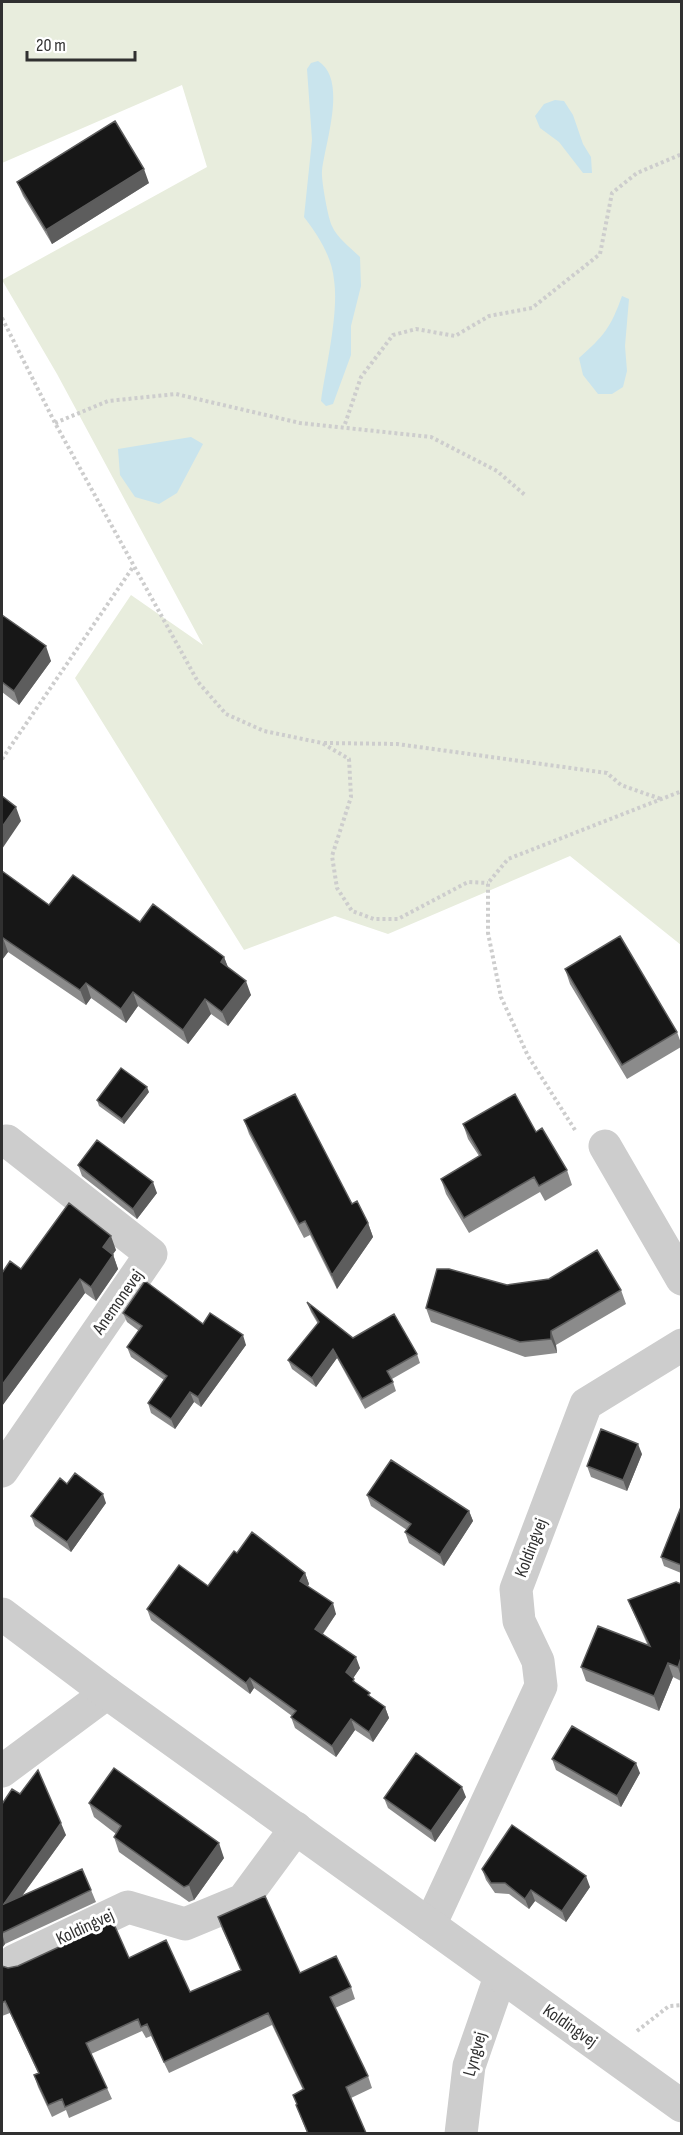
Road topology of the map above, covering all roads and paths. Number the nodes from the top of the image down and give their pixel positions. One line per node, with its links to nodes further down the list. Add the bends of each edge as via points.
1 (681, 154): 4 (path, via 637,173 612,193 600,254 532,308 489,316 455,336 416,329 393,335 361,377)
2 (2, 318): 3 (path)
3 (55, 423): 5 (path, via 108,401 176,394 300,423 431,437 496,471); 6 (path)
4 (345, 424)
5 (525, 495)
6 (134, 567): 7 (path, via 198,682 226,714 264,731); 8 (path)
7 (322, 743): 10 (path, via 397,744 607,773 621,785); 11 (path, via 349,759 351,797 332,856 338,888 352,911 374,919 398,919 468,882)
8 (2, 759)
9 (681, 791): 10 (path)
10 (662, 799): 11 (path, via 508,859)
11 (488, 883): 13 (path, via 488,933 501,997 528,1056 579,1136)
12 (7, 1141): 16 (street, Anemonevej, via 151,1254)
13 (605, 1146): 14 (street)
14 (681, 1279)
15 (681, 1344): 21 (street, Koldingvej, via 586,1404 516,1589 519,1621 538,1661 542,1686)
16 (2, 1471)
17 (2, 1614): 18 (street, Koldingvej)
18 (107, 1693): 19 (street); 20 (street, Koldingvej)
19 (2, 1771)
20 (296, 1828): 21 (street, Koldingvej); 22 (street, Koldingvej, via 243,1900 185,1924 128,1907)
21 (430, 1925): 23 (street, Koldingvej)
22 (14, 1961)
23 (500, 1977): 25 (street, Koldingvej); 27 (street, Lyngvej, via 469,2066)
24 (681, 2005): 25 (path, via 669,2006)
25 (609, 2053): 26 (street, Koldingvej)
26 (681, 2106)
27 (460, 2133)

